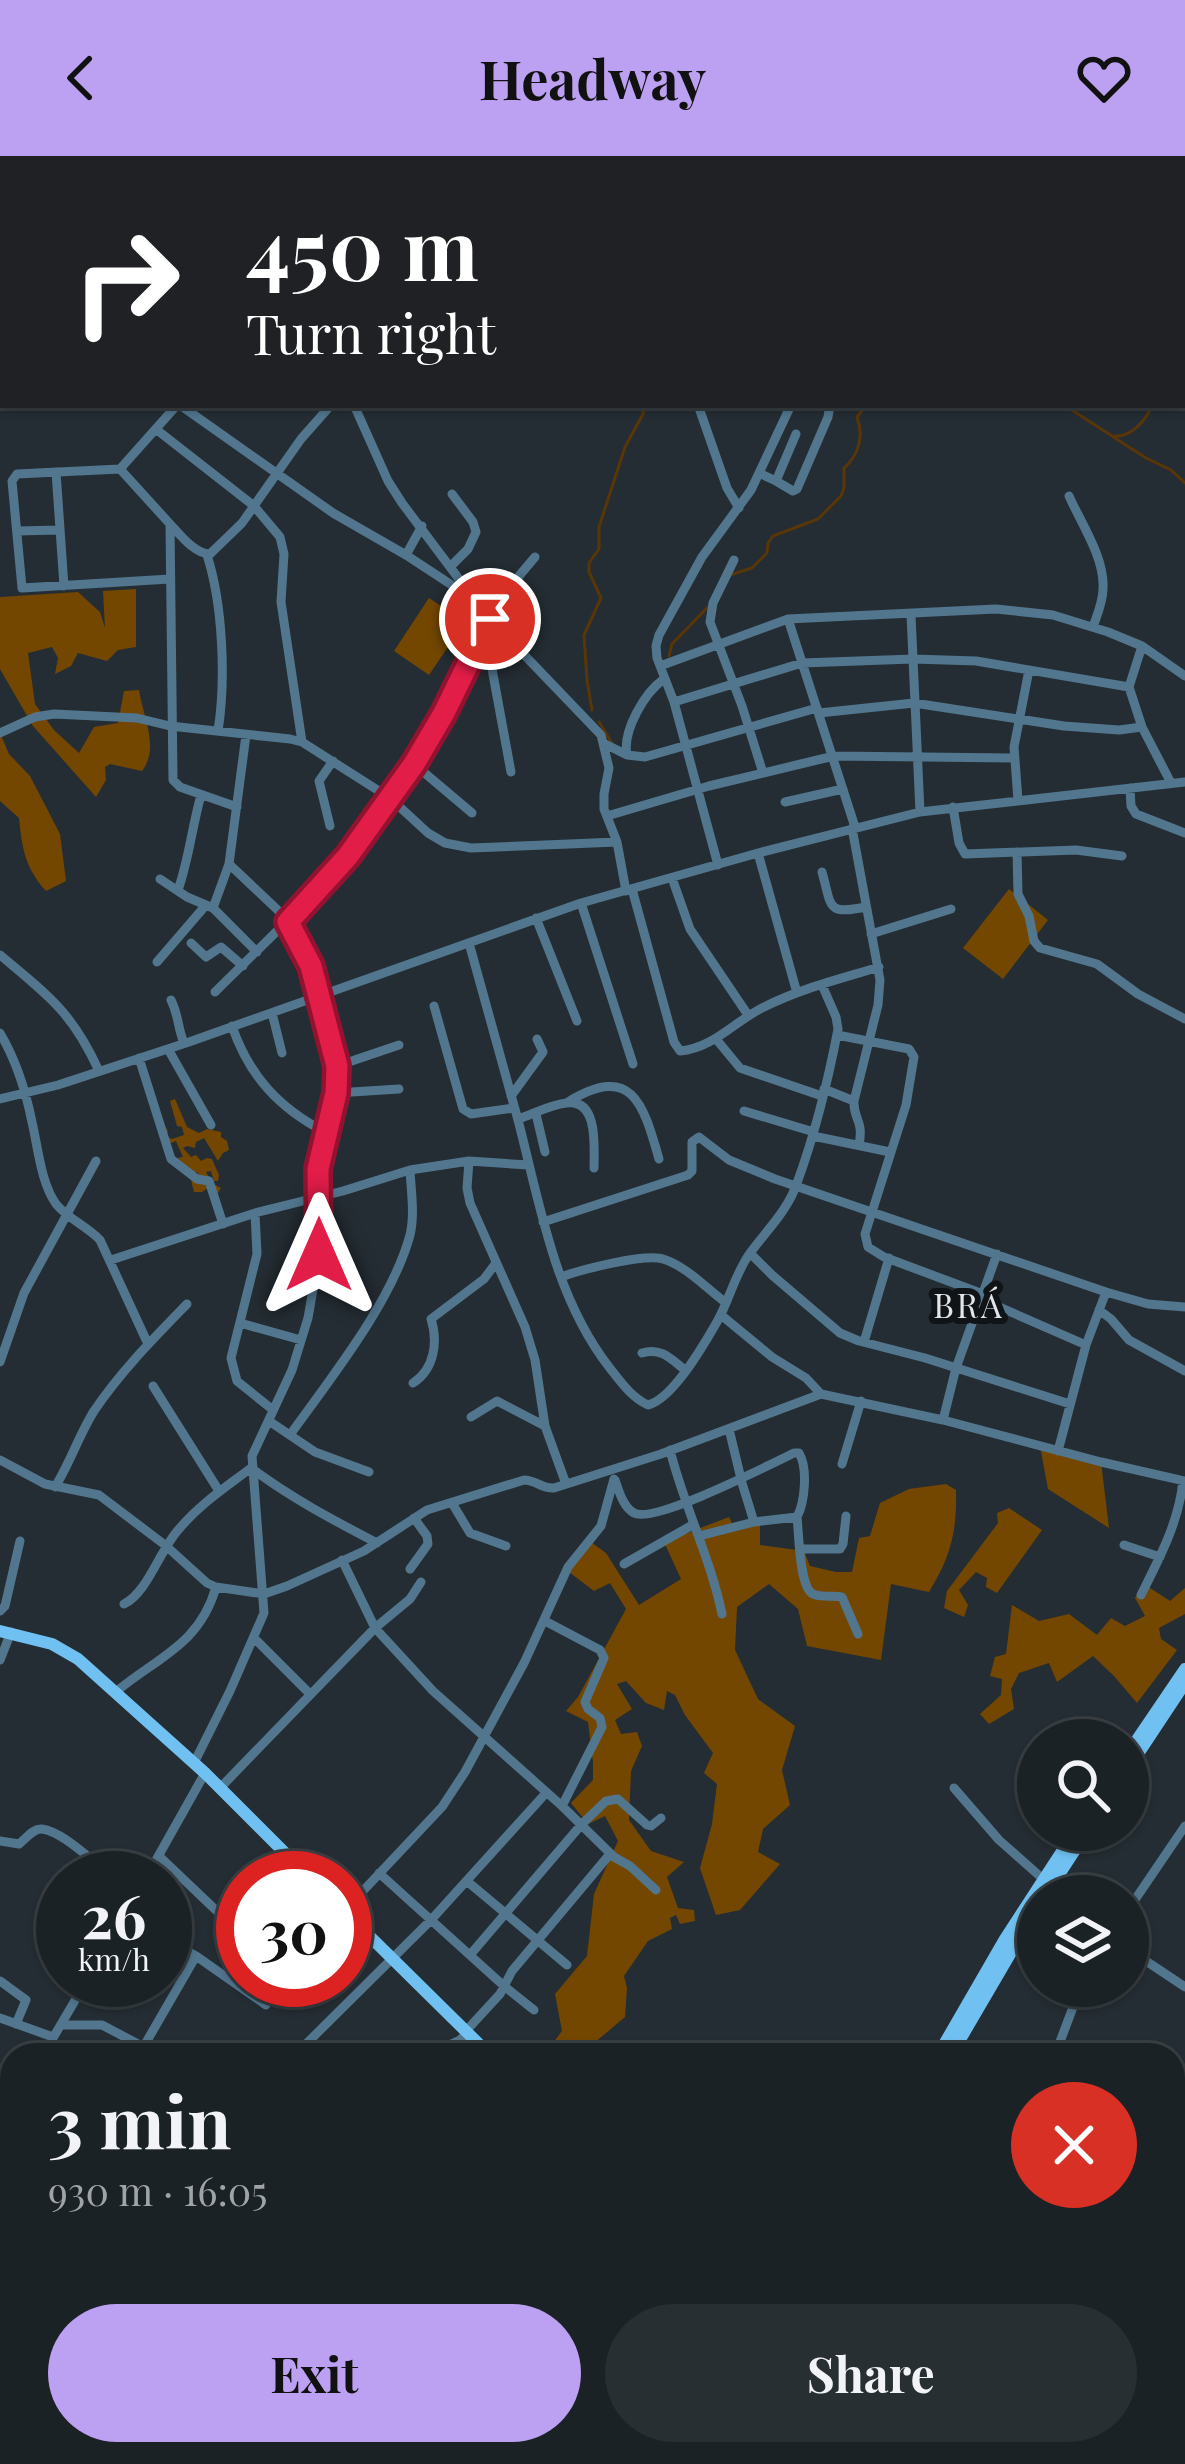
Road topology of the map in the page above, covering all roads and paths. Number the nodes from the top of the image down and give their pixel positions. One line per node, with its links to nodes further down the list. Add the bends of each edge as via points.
1 (175, 408): 8 (street)
2 (182, 408): 12 (street)
3 (328, 408): 12 (street)
4 (355, 408): 20 (street, via 388,481)
5 (699, 408): 18 (street)
6 (790, 408): 13 (street)
7 (828, 408): 14 (street, via 797,489)
8 (157, 430): 10 (street); 17 (street)
9 (796, 434): 14 (street)
10 (120, 470): 11 (street); 19 (street)
11 (56, 472): 21 (street); 22 (street, via 13,477)
12 (279, 473): 17 (street); 24 (street)
13 (759, 473): 14 (street); 18 (street)
14 (776, 481)
15 (452, 494): 27 (street, via 476,532)
16 (1069, 496): 34 (street, via 1103,581)
17 (254, 506): 23 (street); 56 (street, via 283,545 281,602)
18 (739, 508): 40 (street, via 659,635)
19 (170, 524): 23 (street); 28 (street)
20 (422, 526): 24 (street); 27 (street)
21 (59, 530): 22 (street); 29 (street)
22 (16, 531): 29 (street, via 22,588)
23 (207, 555): 53 (street, via 223,669)
24 (406, 555): 30 (street)
25 (535, 556): 32 (street)
26 (734, 560): 36 (street, via 710,613)
27 (451, 566): 30 (street)
28 (170, 579): 29 (street); 50 (street)
29 (64, 586)
30 (477, 602): 32 (street)
31 (911, 615): 33 (street); 34 (street, via 1019,610); 38 (street)
32 (488, 617): 35 (street); 57 (street)
33 (788, 619): 36 (street); 39 (street)
34 (1093, 627): 37 (street)
35 (485, 631): 64 (street); 65 (street)
36 (716, 644): 40 (street); 44 (street)
37 (1142, 646): 42 (street); 45 (street)
38 (913, 659): 39 (street); 41 (street); 47 (street)
39 (802, 663): 44 (street); 48 (street)
40 (660, 666): 43 (street)
41 (1029, 670): 45 (street); 49 (street)
42 (1185, 676)
43 (664, 679): 46 (street); 59 (street, via 649,690 624,742)
44 (734, 684): 46 (street); 51 (street)
45 (1129, 687): 52 (street)
46 (674, 702): 58 (street)
47 (914, 704): 48 (street); 49 (street); 62 (street)
48 (818, 710): 51 (street); 60 (street)
49 (1018, 719): 52 (street); 61 (street)
50 (170, 726): 53 (street); 54 (street, via 54,714); 72 (street, via 174,782)
51 (749, 727): 58 (street); 66 (street)
52 (1142, 727): 68 (street)
53 (218, 731): 55 (street)
54 (0, 733)
55 (246, 735): 56 (street); 77 (street)
56 (302, 742): 63 (street)
57 (605, 744): 59 (street); 80 (street)
58 (686, 746): 59 (street); 71 (street)
59 (627, 755)
60 (834, 756): 62 (street); 66 (street); 70 (street)
61 (1013, 758): 62 (street); 74 (street)
62 (916, 759): 78 (street)
63 (334, 761): 73 (street); 81 (street, via 319,781)
64 (414, 764): 73 (street); 79 (street)
65 (511, 772)
66 (763, 773): 71 (street)
67 (1185, 782): 68 (street)
68 (1171, 783): 69 (street)
69 (1130, 788): 74 (street); 83 (street, via 1136,814)
70 (843, 789): 75 (street); 82 (street)
71 (696, 790): 80 (street); 89 (street)
72 (201, 795): 77 (street); 93 (street)
73 (391, 797): 84 (street, via 428,833 462,847); 100 (street)
74 (1018, 800): 76 (street)
75 (785, 802)
76 (953, 807): 78 (street); 85 (street, via 964,854)
77 (237, 808): 88 (street)
78 (920, 812): 82 (street)
79 (472, 813)
80 (607, 816): 84 (street)
81 (330, 826)
82 (854, 828): 86 (street); 97 (street)
83 (1185, 833)
84 (617, 842): 94 (street)
85 (1017, 852): 87 (street); 117 (street, via 1018,894 1040,948 1097,964)
86 (758, 853): 89 (street); 111 (street)
87 (1122, 856)
88 (229, 864): 96 (street); 100 (street)
89 (718, 865): 91 (street)
90 (822, 872): 97 (street, via 835,910)
91 (672, 878): 94 (street); 116 (street, via 690,929)
92 (160, 879): 93 (street)
93 (178, 890): 96 (street)
94 (629, 890): 95 (street); 123 (street, via 677,1048)
95 (580, 903): 99 (street); 131 (street)
96 (210, 906): 104 (street); 106 (street)
97 (866, 907): 101 (street)
98 (951, 909): 101 (street)
99 (536, 917): 102 (street); 118 (street)
100 (288, 922): 104 (street); 112 (street)
101 (872, 934): 108 (street)
102 (469, 943): 112 (street); 141 (street)
103 (191, 944): 107 (street, via 206,957 221,947)
104 (257, 952): 107 (street)
105 (0, 956): 133 (street, via 65,1012)
106 (157, 962)
107 (243, 966): 110 (street)
108 (879, 967): 109 (street); 124 (street)
109 (823, 985): 111 (street); 121 (street)
110 (215, 992)
111 (797, 993): 116 (street)
112 (321, 996): 115 (street); 132 (street)
113 (171, 1000): 125 (street)
114 (434, 1006): 141 (street, via 463,1109)
115 (272, 1012): 119 (street); 129 (street)
116 (748, 1016): 123 (street)
117 (1185, 1019)
118 (577, 1022)
119 (232, 1026): 125 (street); 145 (street, via 247,1063 272,1093)
120 (0, 1033): 127 (street)
121 (836, 1035): 124 (street); 136 (street)
122 (537, 1039): 141 (street, via 543,1052)
123 (716, 1039): 136 (street, via 740,1068)
124 (869, 1041): 139 (street); 149 (street, via 914,1057)
125 (184, 1043): 128 (street)
126 (399, 1045): 132 (street)
127 (3, 1047): 137 (street)
128 (168, 1048): 130 (street); 144 (street)
129 (282, 1053)
130 (139, 1058): 133 (street); 162 (street, via 171,1159 209,1181)
131 (633, 1064)
132 (337, 1066): 135 (street)
133 (99, 1071): 137 (street)
134 (399, 1089): 135 (street)
135 (336, 1093): 145 (street)
136 (823, 1093): 139 (street); 146 (street)
137 (25, 1094): 138 (street); 160 (street, via 50,1194)
138 (0, 1099)
139 (854, 1101): 147 (street)
140 (568, 1102): 143 (street); 150 (street, via 603,1085 621,1088 641,1108); 154 (street, via 592,1122)
141 (514, 1107): 143 (street); 153 (street)
142 (744, 1111): 146 (street)
143 (536, 1114): 148 (street)
144 (211, 1125)
145 (326, 1132): 157 (street)
146 (813, 1134): 147 (street); 156 (street)
147 (859, 1145): 149 (street)
148 (545, 1152)
149 (890, 1152): 158 (street)
150 (659, 1159)
151 (96, 1161): 160 (street)
152 (469, 1161): 153 (street); 155 (street); 167 (street, via 470,1204)
153 (528, 1165): 161 (street)
154 (594, 1168)
155 (410, 1170): 157 (street); 196 (street, via 412,1222 391,1280)
156 (796, 1187): 158 (street); 161 (street, via 739,1165 699,1137 688,1175); 163 (street)
157 (320, 1196): 159 (street); 177 (street, via 317,1272)
158 (872, 1211): 164 (street); 165 (street, via 866,1243)
159 (254, 1213): 162 (street); 176 (street, via 257,1254)
160 (66, 1214): 166 (street, via 96,1234); 182 (street, via 24,1293)
161 (543, 1222): 168 (street)
162 (223, 1224): 166 (street)
163 (750, 1253): 171 (street); 178 (street, via 832,1326)
164 (997, 1255): 169 (street); 170 (street)
165 (889, 1258): 170 (street); 178 (street)
166 (111, 1261): 179 (street)
167 (496, 1264): 186 (street, via 431,1319 437,1335 428,1370); 194 (street, via 531,1345)
168 (561, 1277): 171 (street, via 656,1257); 184 (street, via 604,1360 641,1402 661,1401)
169 (1106, 1292): 173 (street); 174 (street)
170 (982, 1297): 180 (street); 183 (street)
171 (724, 1302): 175 (street)
172 (187, 1304): 179 (street)
173 (1185, 1306)
174 (1099, 1310): 180 (street); 185 (street, via 1130,1340)
175 (721, 1316): 184 (street); 188 (street)
176 (240, 1323): 177 (street); 191 (street, via 231,1354 235,1377)
177 (301, 1340): 191 (street)
178 (864, 1342): 183 (street)
179 (148, 1344): 207 (street, via 91,1417)
180 (1086, 1346): 190 (street)
181 (642, 1354): 184 (street, via 662,1352)
182 (0, 1362)
183 (956, 1368): 190 (street); 193 (street)
184 (685, 1370)
185 (1185, 1371)
186 (413, 1383)
187 (153, 1386): 208 (street)
188 (821, 1394): 189 (street); 195 (street)
189 (861, 1401): 193 (street); 200 (street)
190 (1070, 1404): 198 (street)
191 (271, 1416): 196 (street); 201 (street)
192 (471, 1417): 194 (street, via 497,1401)
193 (943, 1420): 198 (street)
194 (545, 1426): 206 (street)
195 (729, 1429): 197 (street); 204 (street)
196 (290, 1435): 202 (street)
197 (670, 1450): 203 (street); 209 (street)
198 (1058, 1451): 205 (street)
199 (0, 1460): 207 (street)
200 (842, 1463)
201 (251, 1468): 208 (street); 218 (street); 229 (street)
202 (369, 1472)
203 (612, 1474): 206 (street); 209 (street, via 636,1514); 234 (street, via 601,1526 568,1568)
204 (740, 1479): 209 (street); 212 (street, via 799,1453); 214 (street)
205 (1184, 1481): 223 (street)
206 (566, 1484): 210 (street, via 548,1489 524,1480)
207 (55, 1487): 219 (street, via 99,1495)
208 (219, 1491): 219 (street)
209 (685, 1502): 215 (street)
210 (452, 1503): 213 (street); 221 (street, via 470,1533)
211 (846, 1516): 222 (street, via 840,1549)
212 (797, 1517): 214 (street); 222 (street)
213 (414, 1518): 218 (street); 226 (street, via 428,1544)
214 (754, 1522): 216 (street)
215 (694, 1524): 216 (street); 225 (street)
216 (699, 1536): 233 (street)
217 (20, 1541): 232 (street)
218 (377, 1544): 224 (street)
219 (165, 1545): 228 (street); 231 (street, via 140,1594)
220 (1124, 1545): 223 (street)
221 (506, 1546)
222 (801, 1549): 237 (street, via 805,1586 842,1597)
223 (1160, 1557): 230 (street)
224 (342, 1560): 229 (street); 235 (street)
225 (624, 1564)
226 (410, 1569)
227 (421, 1582): 235 (street)
228 (217, 1588): 229 (street); 242 (street, via 191,1636)
229 (264, 1594): 238 (street)
230 (1141, 1595)
231 (124, 1604)
232 (0, 1612)
233 (722, 1614)
234 (544, 1621): 246 (street); 251 (street, via 604,1658 585,1702 602,1727)
235 (375, 1628): 243 (street); 246 (street)
236 (5, 1632): 239 (street); 242 (main road, via 66,1651)
237 (858, 1634)
238 (254, 1638): 243 (street); 247 (street)
239 (0, 1660)
240 (1185, 1669): 244 (main road)
241 (1185, 1683): 245 (main road)
242 (116, 1691): 247 (main road)
243 (310, 1694): 248 (street)
244 (1149, 1722)
245 (1149, 1737)
246 (483, 1738): 250 (street); 260 (street, via 442,1807)
247 (200, 1768): 248 (main road); 257 (street)
248 (220, 1788): 258 (main road)
249 (954, 1788): 261 (street)
250 (547, 1793): 251 (street); 264 (street)
251 (562, 1806): 253 (street)
252 (661, 1818): 253 (street, via 647,1825 614,1798)
253 (580, 1825): 259 (street); 268 (street)
254 (1185, 1826): 262 (street)
255 (0, 1841): 256 (street, via 19,1844 41,1829)
256 (80, 1851)
257 (161, 1851)
258 (283, 1851)
259 (610, 1854): 266 (street); 273 (street)
260 (379, 1874): 263 (street); 269 (street)
261 (1038, 1875)
262 (1149, 1879)
263 (372, 1882)
264 (468, 1882): 268 (street); 269 (street)
265 (192, 1887): 267 (street)
266 (656, 1890)
267 (216, 1910)
268 (506, 1914): 273 (street); 275 (street)
269 (431, 1920): 275 (street); 277 (street)
270 (1017, 1923): 299 (main road)
271 (372, 1938): 277 (main road)
272 (1017, 1940): 300 (main road)
273 (540, 1941): 279 (street); 282 (street)
274 (192, 1954): 276 (street)
275 (470, 1955): 282 (street)
276 (196, 1956): 280 (street); 294 (street)
277 (392, 1958): 290 (main road); 295 (street)
278 (1149, 1963): 283 (street)
279 (567, 1965)
280 (216, 1970)
281 (0, 1981): 288 (street, via 26,2000)
282 (505, 1986): 286 (street); 290 (street)
283 (1185, 1987)
284 (72, 2007): 289 (street)
285 (1073, 2007): 301 (street)
286 (534, 2010)
287 (0, 2018): 288 (street)
288 (16, 2024): 291 (street)
289 (61, 2026): 291 (street); 293 (street, via 102,2025)
290 (464, 2035): 296 (street); 297 (street); 298 (main road)
291 (53, 2037): 292 (street)
292 (50, 2043)
293 (138, 2043)
294 (146, 2043)
295 (307, 2043)
296 (449, 2043)
297 (456, 2043)
298 (474, 2043)
299 (945, 2043)
300 (958, 2043)
301 (1060, 2043)

